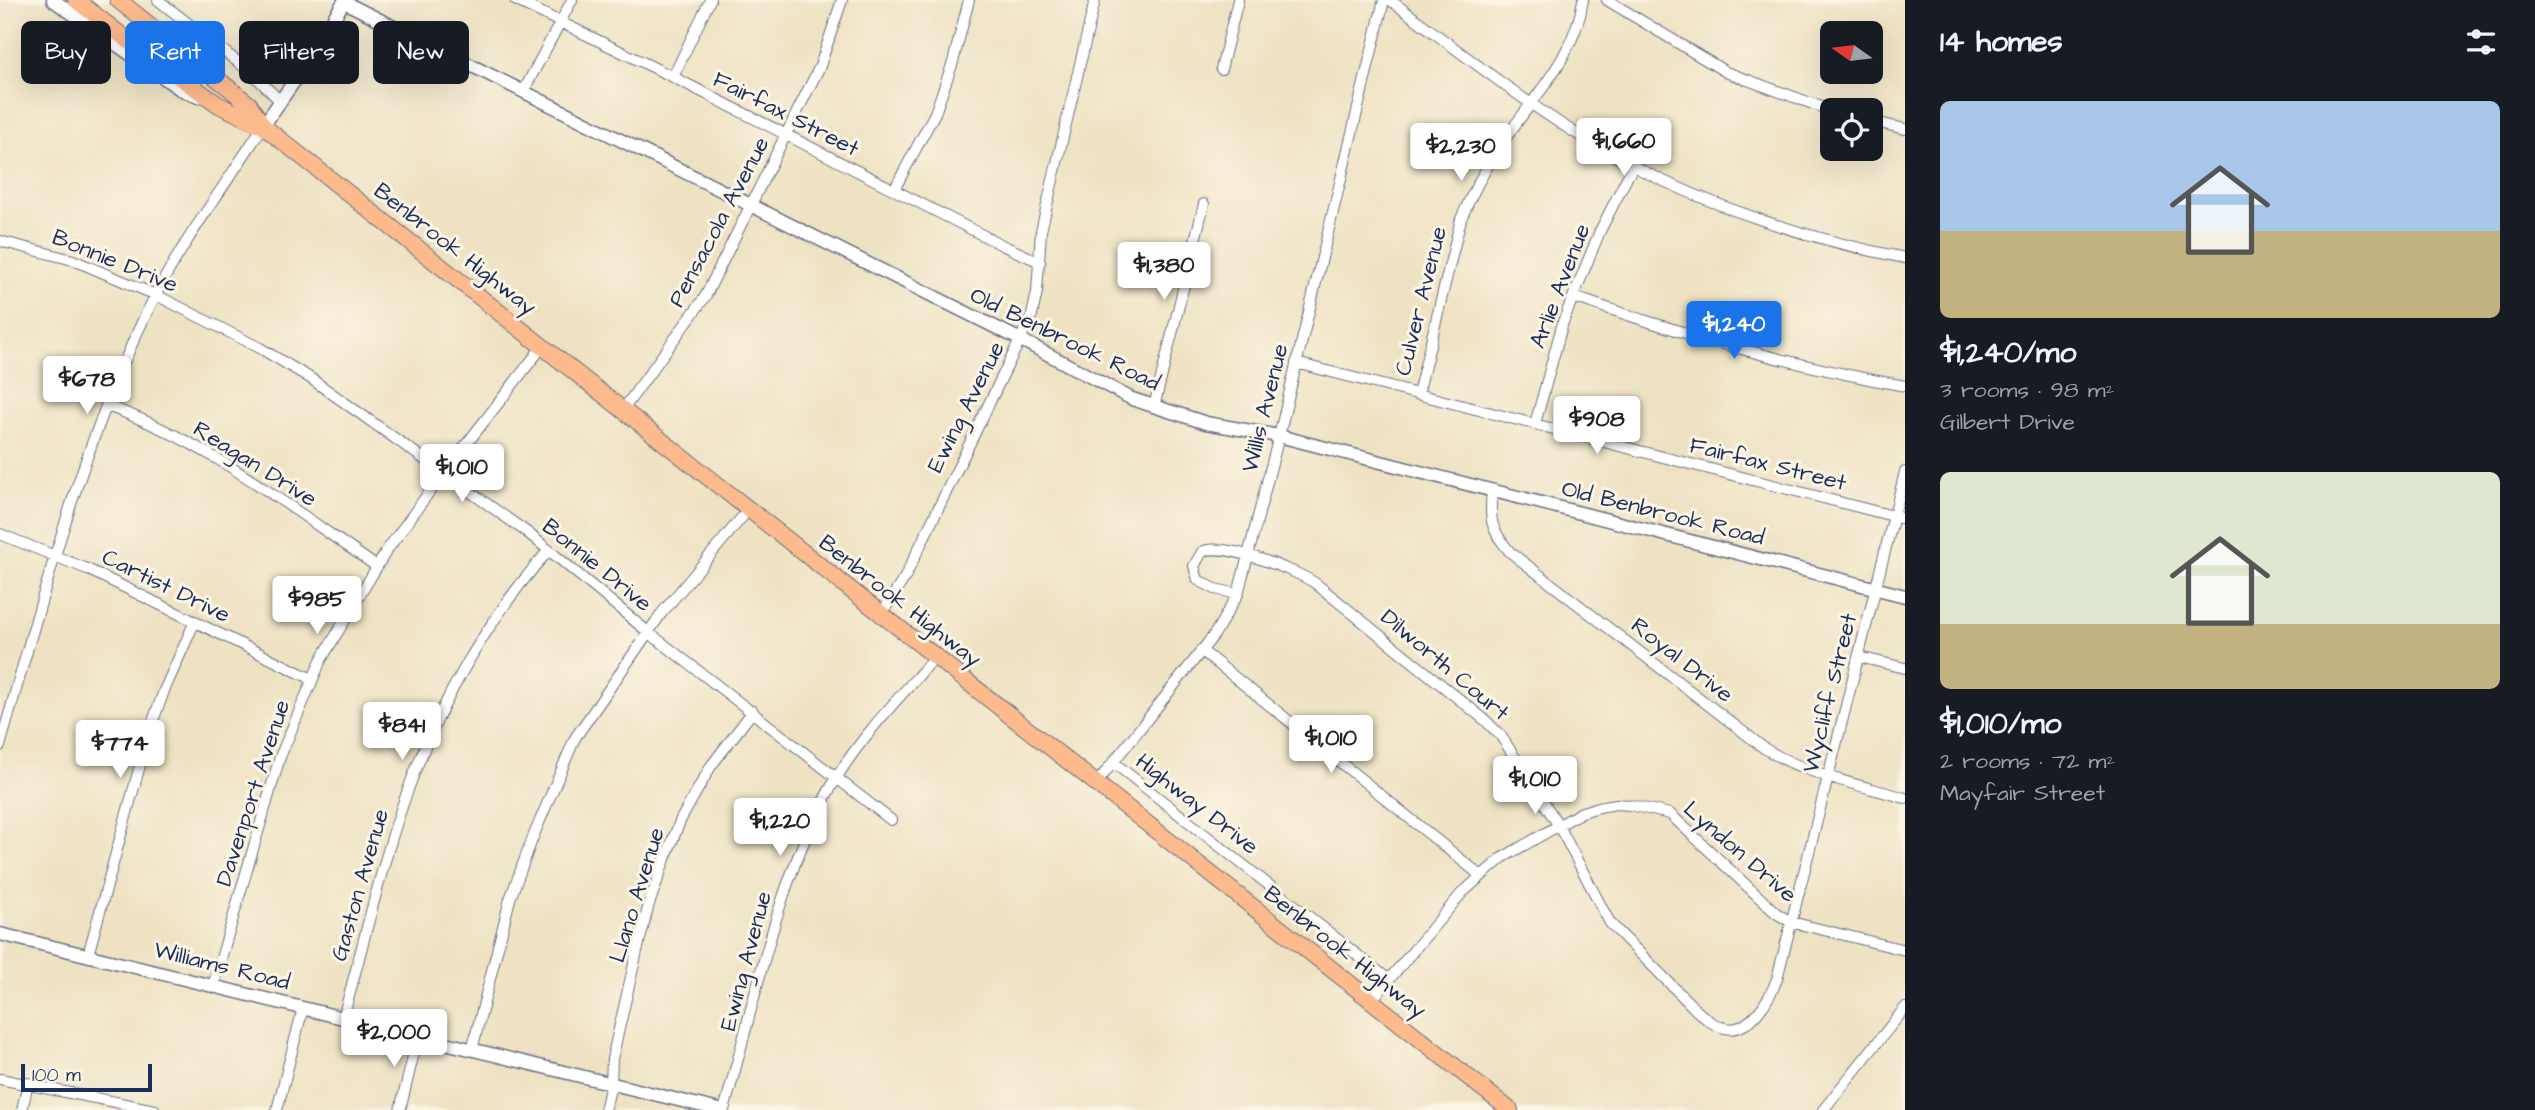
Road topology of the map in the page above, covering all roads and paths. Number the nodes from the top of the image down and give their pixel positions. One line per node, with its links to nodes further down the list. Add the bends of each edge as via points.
1 (53, 0): 23 (street, Benbrook Highway, via 180,89)
2 (76, 0): 23 (main road, Benbrook Highway)
3 (118, 0): 26 (main road, Benbrook Highway, via 249,104)
4 (158, 0): 21 (street)
5 (515, 0): 17 (street, Fairfax Street)
6 (572, 0): 17 (street)
7 (710, 0): 19 (street)
8 (842, 0): 28 (street, Pensacola Avenue, via 820,66)
9 (969, 0): 30 (street, via 935,113)
10 (1095, 0): 35 (street, Ewing Avenue, via 1041,232)
11 (1238, 0): 18 (street)
12 (1384, 0): 40 (street, Willis Avenue)
13 (1390, 0): 22 (street)
14 (1583, 0): 22 (street, Culver Avenue, via 1572,41)
15 (1608, 0): 24 (street, via 1726,72)
16 (343, 1): 20 (street, Old Benbrook Road); 21 (street)
17 (562, 23): 19 (street, Fairfax Street); 20 (street)
18 (1221, 69)
19 (673, 77): 28 (street, Fairfax Street)
20 (523, 92): 32 (street, Old Benbrook Road)
21 (281, 102): 26 (street)
22 (1532, 103): 29 (street); 42 (street, Culver Avenue, via 1500,147 1461,219)
23 (219, 105): 26 (main road, Benbrook Highway)
24 (1820, 107)
25 (1883, 124): 27 (street)
26 (263, 126): 36 (street); 39 (main road, Benbrook Highway)
27 (1905, 129)
28 (786, 136): 30 (street, Fairfax Street); 32 (street, Pensacola Avenue)
29 (1633, 166): 34 (street, via 1756,218); 37 (street, Arlie Avenue)
30 (894, 190): 35 (street, Fairfax Street)
31 (1204, 204): 44 (street)
32 (751, 207): 38 (street, Old Benbrook Road); 45 (street, Pensacola Avenue, via 705,298)
33 (0, 241): 36 (street, Bonnie Drive, via 73,260)
34 (1905, 258)
35 (1040, 262): 38 (street, Ewing Avenue, via 1032,315)
36 (156, 295): 43 (street); 49 (street, Bonnie Drive, via 310,378)
37 (1574, 297): 41 (street, via 1714,340); 46 (street, Arlie Avenue)
38 (1021, 340): 44 (street, Old Benbrook Road); 61 (street, Ewing Avenue, via 905,577)
39 (542, 347): 45 (main road, Benbrook Highway); 49 (street, Davenport Avenue)
40 (1296, 363): 42 (street, Fairfax Street); 47 (street, Willis Avenue)
41 (1905, 386)
42 (1418, 394): 46 (street, Fairfax Street)
43 (107, 406): 55 (street); 57 (street, Reagan Drive, via 202,450)
44 (1154, 407): 47 (street, Old Benbrook Road, via 1206,423)
45 (622, 411): 51 (main road, Benbrook Highway)
46 (1535, 424): 52 (street, Fairfax Street)
47 (1279, 436): 50 (street, Old Benbrook Road); 56 (street, Willis Avenue)
48 (1905, 472): 52 (street, Wycliff Street)
49 (444, 473): 54 (street, Bonnie Drive); 57 (street, Davenport Avenue)
50 (1492, 491): 58 (street, Old Benbrook Road); 73 (street, Royal Drive, via 1492,526 1510,552 1764,748)
51 (748, 510): 61 (main road, Benbrook Highway); 63 (street)
52 (1900, 518): 58 (street, Wycliff Street)
53 (0, 534): 55 (street, Cartist Drive)
54 (549, 550): 63 (street, Bonnie Drive); 88 (street, Gaston Avenue, via 496,618 426,742 400,814)
55 (54, 556): 62 (street, Cartist Drive); 70 (street)
56 (1248, 556): 59 (street, Willis Avenue); 59 (street, Dilworth Court, via 1206,549 1196,559 1198,580); 77 (street, Dilworth Court, via 1281,565 1315,583 1485,720 1502,736)
57 (376, 566): 68 (street, Davenport Avenue)
58 (1876, 589): 60 (street, Old Benbrook Road); 66 (street, Wycliff Street)
59 (1238, 593): 64 (street, Willis Avenue)
60 (1905, 596)
61 (881, 615): 65 (main road, Benbrook Highway)
62 (195, 621): 68 (street, Cartist Drive); 82 (street, via 150,729)
63 (648, 632): 69 (street, Bonnie Drive); 90 (street, via 575,738 548,798 510,899)
64 (1201, 650): 71 (street, Willis Avenue); 78 (street)
65 (935, 657): 72 (street, Ewing Avenue, via 877,722); 74 (main road, Benbrook Highway)
66 (1859, 657): 67 (street); 73 (street, Wycliff Street)
67 (1905, 668)
68 (312, 679): 84 (street, Davenport Avenue, via 280,757)
69 (753, 711): 72 (street, Bonnie Drive); 93 (street, Llano Avenue, via 704,776 665,859 637,951 612,1059)
70 (0, 746)
71 (1113, 762): 74 (street, Willis Avenue); 83 (street, Highway Drive)
72 (837, 777): 76 (street, Bonnie Drive); 99 (street, Ewing Avenue, via 789,877)
73 (1828, 778): 75 (street, Royal Drive); 79 (street, Wycliff Street)
74 (1096, 784): 85 (main road, Benbrook Highway)
75 (1905, 797)
76 (891, 820)
77 (1559, 826): 78 (street, Lyndon Drive); 79 (street, Lyndon Drive, via 1582,812 1616,804 1670,814); 79 (street, Dilworth Court, via 1610,923 1713,1024 1743,1026 1765,1003 1777,979)
78 (1480, 875): 83 (street, Lyndon Drive)
79 (1791, 922): 81 (street, Lyndon Drive)
80 (0, 933): 82 (street, Williams Road)
81 (1905, 950)
82 (88, 955): 84 (street, Williams Road)
83 (1389, 980): 85 (street, Lyndon Drive)
84 (213, 986): 86 (street, Williams Road)
85 (1371, 1001): 100 (main road, Benbrook Highway)
86 (303, 1008): 88 (street, Williams Road); 96 (street)
87 (1905, 1008): 101 (street)
88 (342, 1018): 89 (street, Williams Road)
89 (418, 1036): 90 (street, Williams Road); 97 (street)
90 (472, 1049): 93 (street, Williams Road)
91 (0, 1079): 92 (street)
92 (29, 1083): 94 (street); 95 (street)
93 (611, 1084): 98 (street, Llano Avenue); 99 (street, Williams Road)
94 (22, 1110)
95 (152, 1110)
96 (277, 1110)
97 (400, 1110)
98 (605, 1110)
99 (722, 1110)
100 (1510, 1110)
101 (1823, 1110)

